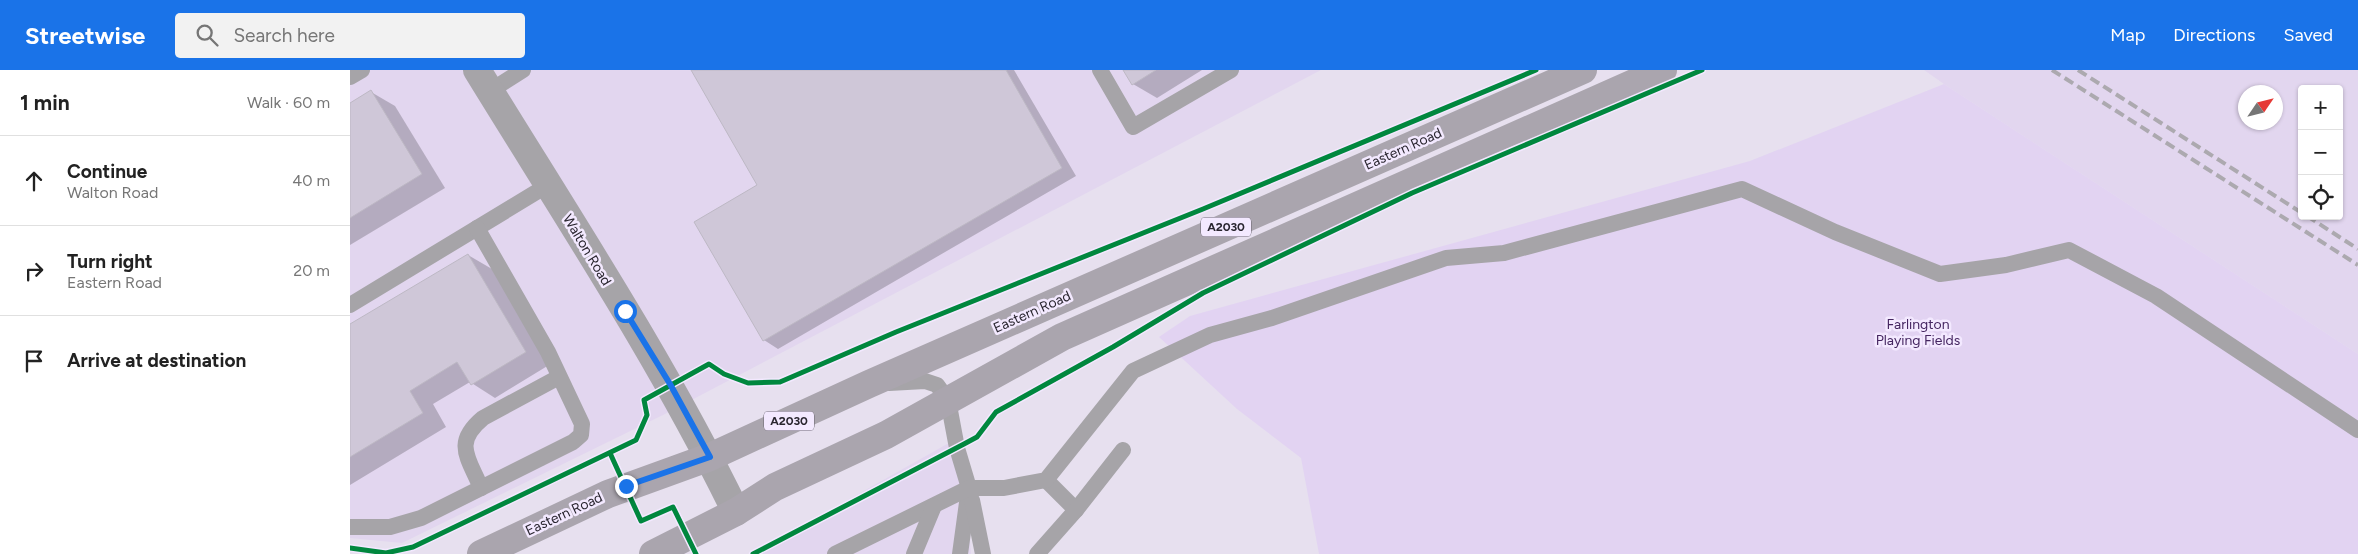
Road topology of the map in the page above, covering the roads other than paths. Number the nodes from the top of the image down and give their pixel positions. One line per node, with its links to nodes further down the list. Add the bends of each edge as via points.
1 (362, 70): 7 (lane)
2 (523, 70): 8 (lane)
3 (1100, 70): 4 (lane, via 1134,127)
4 (1231, 70)
5 (1583, 70): 13 (main road, Eastern Road / A2030)
6 (1663, 70): 14 (main road, A2030, via 1128,306 1062,337)
7 (350, 77)
8 (483, 80): 9 (street, Walton Road)
9 (548, 185): 10 (lane); 17 (street, Walton Road, via 670,384)
10 (477, 228): 11 (lane); 12 (lane)
11 (350, 305)
12 (559, 377): 19 (lane, via 483,418 465,436 464,448); 19 (lane, via 582,424 581,435)
13 (869, 384): 14 (lane, via 925,381 937,385); 17 (main road, Eastern Road / A2030)
14 (948, 400): 20 (lane); 23 (main road, A2030, via 886,434 774,487)
15 (2358, 430): 18 (lane, via 2156,296 2069,250 2006,265 1940,274 1834,232 1742,189 1504,253 1446,258 1272,318 1210,335 1133,371)
16 (1123, 450): 22 (lane)
17 (710, 457): 23 (street, Walton Road); 25 (main road, Eastern Road / A2030, via 608,494)
18 (1046, 480): 20 (lane, via 1004,488); 22 (lane)
19 (481, 488): 24 (lane, via 421,518 390,527)
20 (969, 488): 21 (lane); 29 (lane); 30 (lane)
21 (934, 506): 27 (lane); 28 (lane)
22 (1076, 510): 31 (lane)
23 (736, 512): 26 (main road, A2030)
24 (350, 527)
25 (481, 554)
26 (653, 554)
27 (835, 554)
28 (914, 554)
29 (960, 554)
30 (983, 554)
31 (1037, 554)

